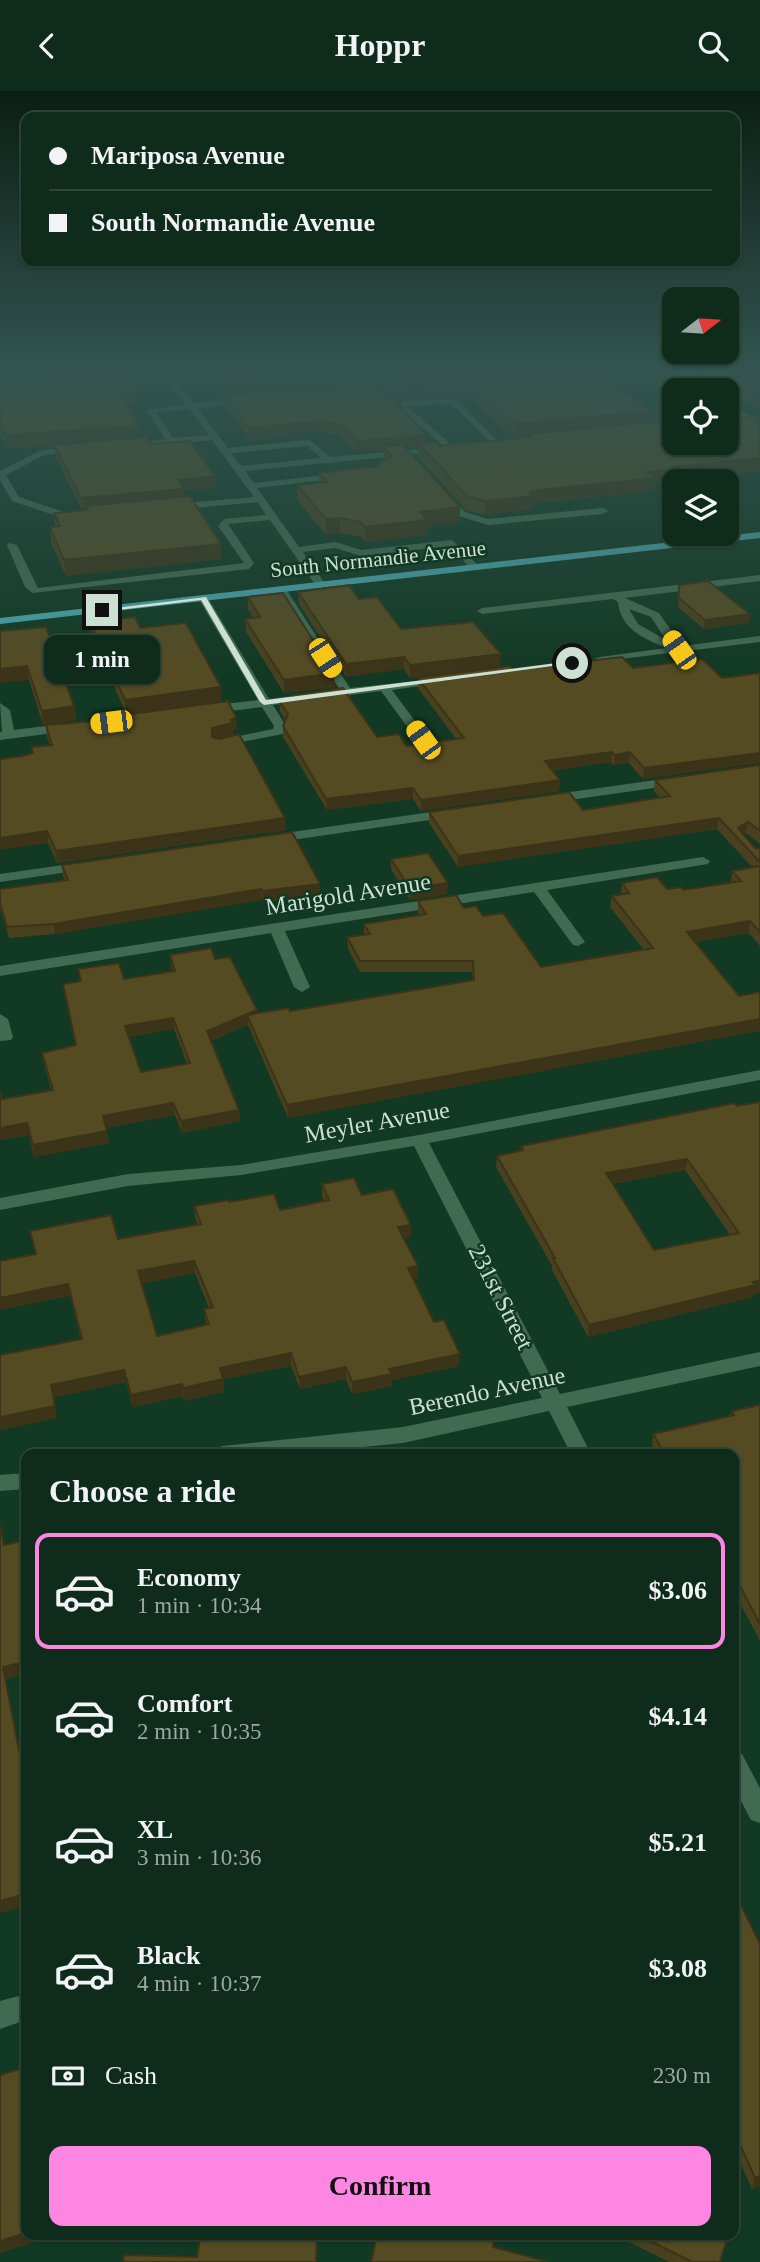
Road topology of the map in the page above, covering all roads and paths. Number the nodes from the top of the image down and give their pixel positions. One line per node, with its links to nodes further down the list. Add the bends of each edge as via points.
1 (240, 470): 5 (street)
2 (1, 473): 9 (street, via 15,499 69,517)
3 (347, 475): 5 (street)
4 (434, 483): 8 (street, via 462,514 488,522)
5 (251, 486): 6 (street)
6 (261, 499): 7 (street); 10 (street)
7 (160, 509)
8 (603, 511)
9 (95, 515)
10 (273, 517): 12 (street, via 224,522 249,563 245,567 36,591); 13 (street)
11 (760, 535): 14 (main road, South Normandie Avenue)
12 (12, 545)
13 (296, 550): 14 (street, via 335,545 361,553 452,543); 16 (street)
14 (475, 567): 16 (main road, South Normandie Avenue)
15 (760, 578): 19 (street)
16 (321, 585): 17 (main road, South Normandie Avenue)
17 (281, 589): 18 (main road, South Normandie Avenue); 27 (street)
18 (203, 598): 21 (main road, South Normandie Avenue); 28 (street)
19 (619, 599): 20 (street); 23 (street, via 655,615); 23 (street, via 623,615 634,628)
20 (482, 611)
21 (0, 621)
22 (760, 639): 23 (street)
23 (679, 650): 24 (street)
24 (585, 662)
25 (451, 679): 26 (street)
26 (384, 687): 27 (street); 33 (street)
27 (348, 692): 28 (street)
28 (264, 702): 30 (street); 34 (street, via 279,731)
29 (0, 706): 32 (street)
30 (197, 711)
31 (76, 726): 32 (street)
32 (4, 735)
33 (423, 740)
34 (219, 744)
35 (691, 779): 36 (street)
36 (539, 800)
37 (470, 810): 38 (street)
38 (262, 840)
39 (703, 861): 42 (street, Marigold Avenue)
40 (97, 864): 41 (street)
41 (0, 878)
42 (538, 887): 43 (street, Marigold Avenue); 44 (street)
43 (275, 928): 45 (street, Marigold Avenue); 46 (street)
44 (578, 942)
45 (0, 971)
46 (302, 987)
47 (0, 1019): 48 (street)
48 (5, 1037)
49 (760, 1075): 50 (street, Meyler Avenue)
50 (419, 1140): 51 (street, Meyler Avenue, via 241,1170 128,1180); 53 (street, 231st Street)
51 (0, 1204)
52 (760, 1359): 53 (street, Berendo Avenue)
53 (556, 1403): 54 (street, Berendo Avenue, via 402,1435); 55 (street, 231st Street)
54 (269, 1449)
55 (579, 1449)
56 (21, 1481): 57 (street)
57 (0, 1483)
58 (739, 1775): 59 (street)
59 (751, 1800)
60 (21, 2009): 61 (street)
61 (0, 2015)

